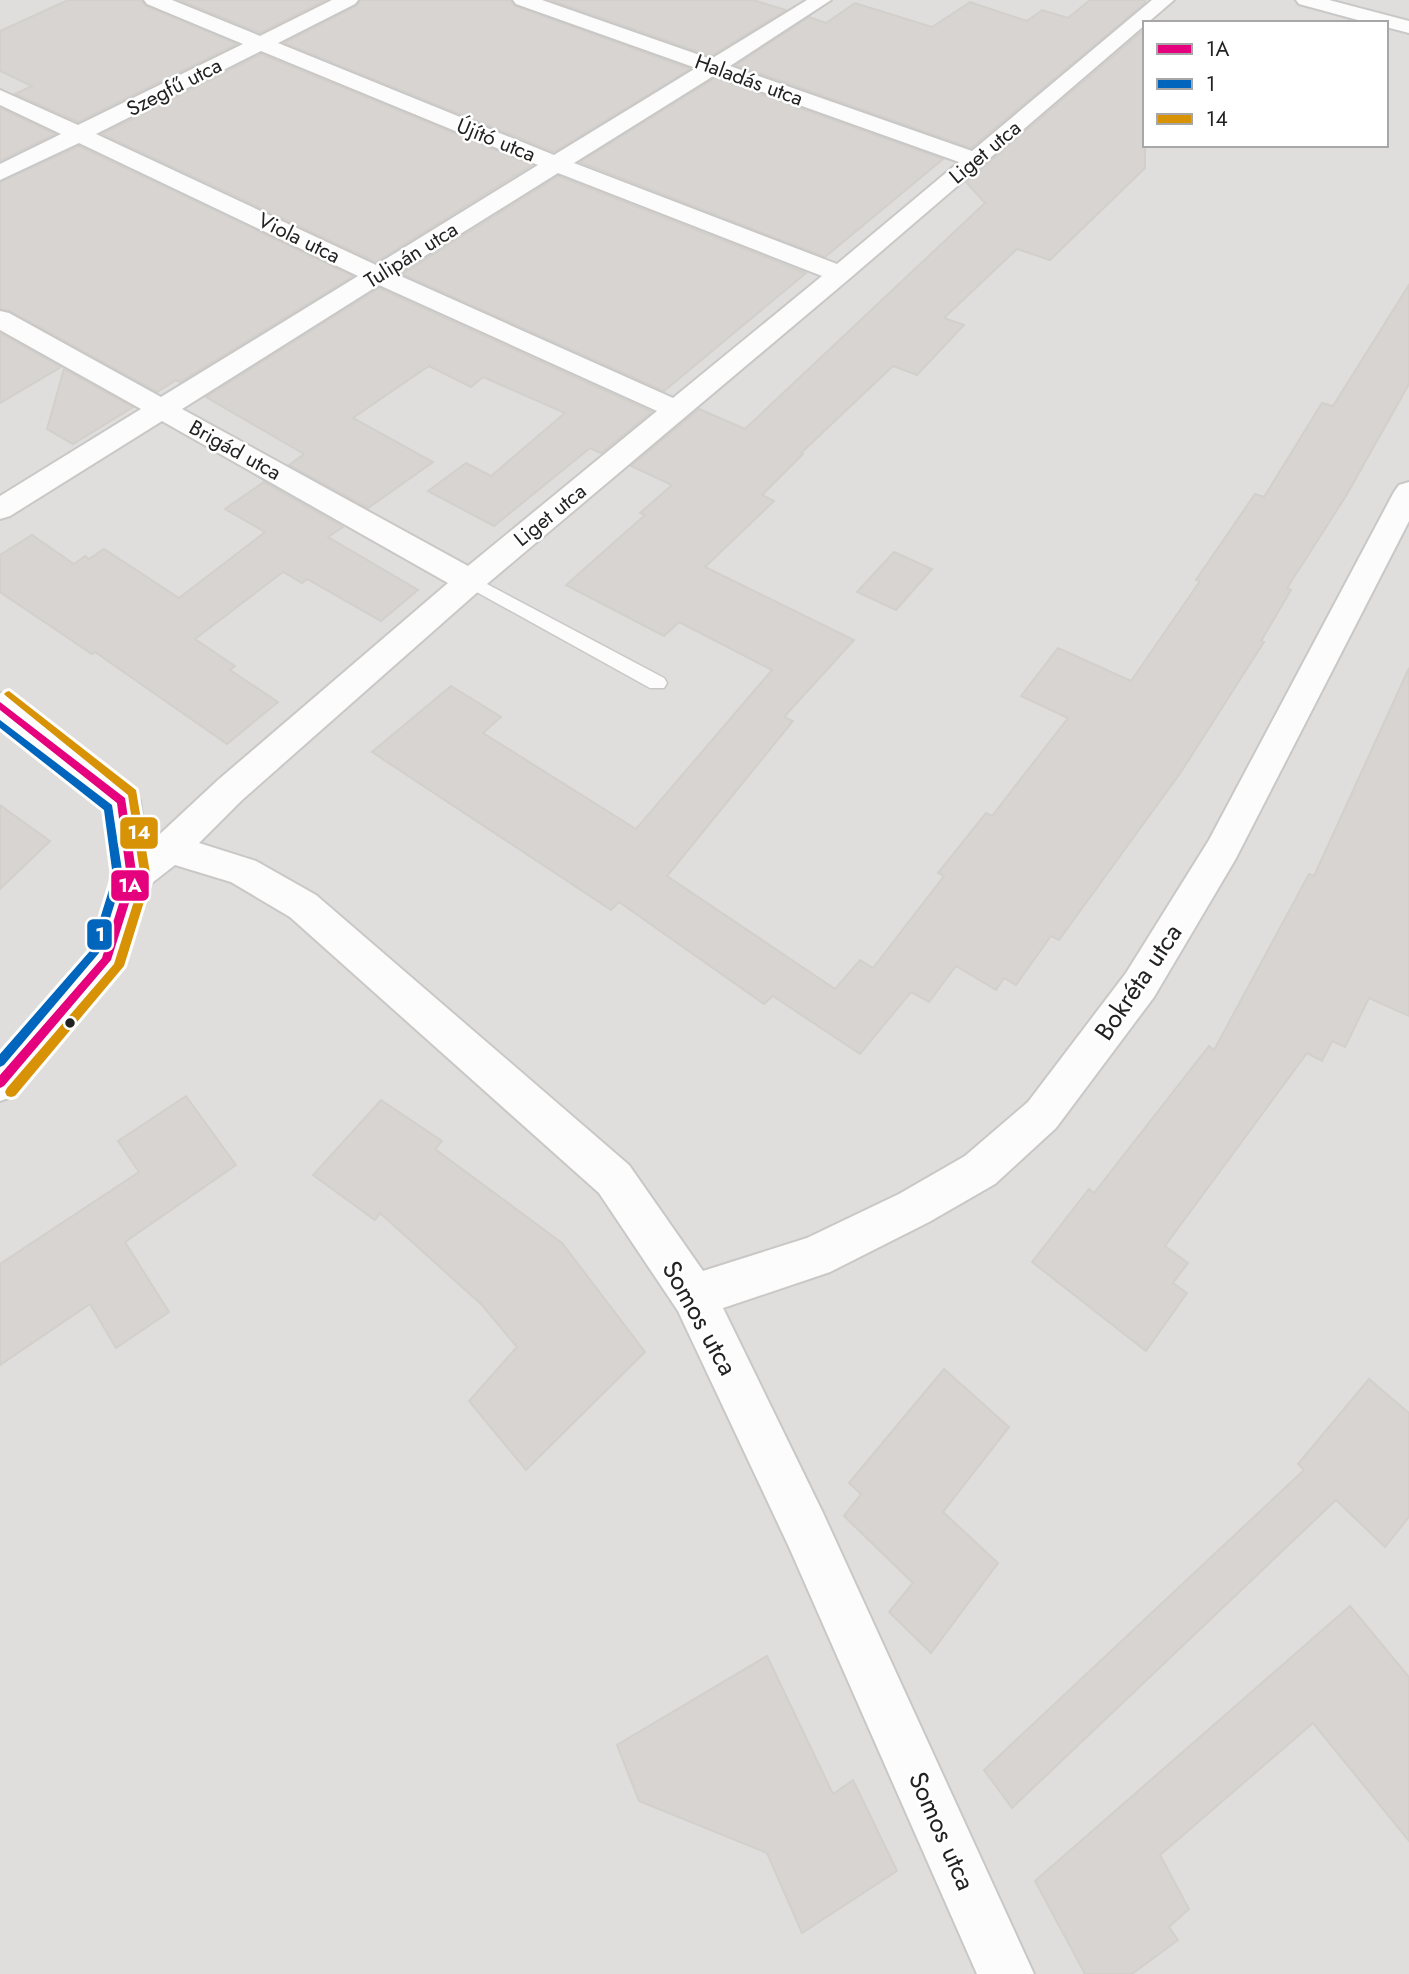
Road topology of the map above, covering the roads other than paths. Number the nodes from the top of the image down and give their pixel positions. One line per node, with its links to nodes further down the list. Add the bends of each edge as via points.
1 (154, 0): 10 (street, Újító utca)
2 (348, 0): 10 (street, Szegfű utca)
3 (523, 0): 11 (street, Haladás utca)
4 (821, 0): 11 (street, Tulipán utca)
5 (1164, 0): 14 (street, Liget utca)
6 (1306, 0): 7 (street)
7 (1386, 21)
8 (1388, 21): 9 (street)
9 (1409, 27)
10 (260, 44): 13 (street, Szegfű utca); 15 (street, Újító utca)
11 (712, 66): 14 (street, Haladás utca); 15 (street, Tulipán utca)
12 (0, 97): 13 (street, Viola utca)
13 (80, 134): 16 (street, Szegfű utca); 18 (street, Viola utca)
14 (975, 160): 17 (street, Liget utca)
15 (558, 165): 17 (street, Újító utca); 18 (street, Tulipán utca)
16 (0, 173)
17 (840, 274): 21 (street, Liget utca)
18 (377, 275): 20 (street, Tulipán utca); 21 (street, Viola utca)
19 (0, 319): 20 (street, Brigád utca)
20 (162, 409): 23 (street, Tulipán utca); 24 (street, Brigád utca)
21 (677, 410): 24 (street, Liget utca)
22 (1409, 492): 30 (street, Bokréta utca, via 1222,850 1140,985 1042,1115 980,1170 914,1208 815,1257)
23 (0, 509)
24 (470, 581): 25 (lane); 27 (street, Liget utca, via 230,790)
25 (656, 683)
26 (0, 705): 28 (street, via 122,801)
27 (170, 849): 28 (street, Liget utca); 30 (street, Somos utca, via 243,871 313,914 614,1179)
28 (132, 878): 29 (street, via 106,960)
29 (0, 1083)
30 (694, 1296): 31 (street, Somos utca, via 806,1530)
31 (1006, 1974)

